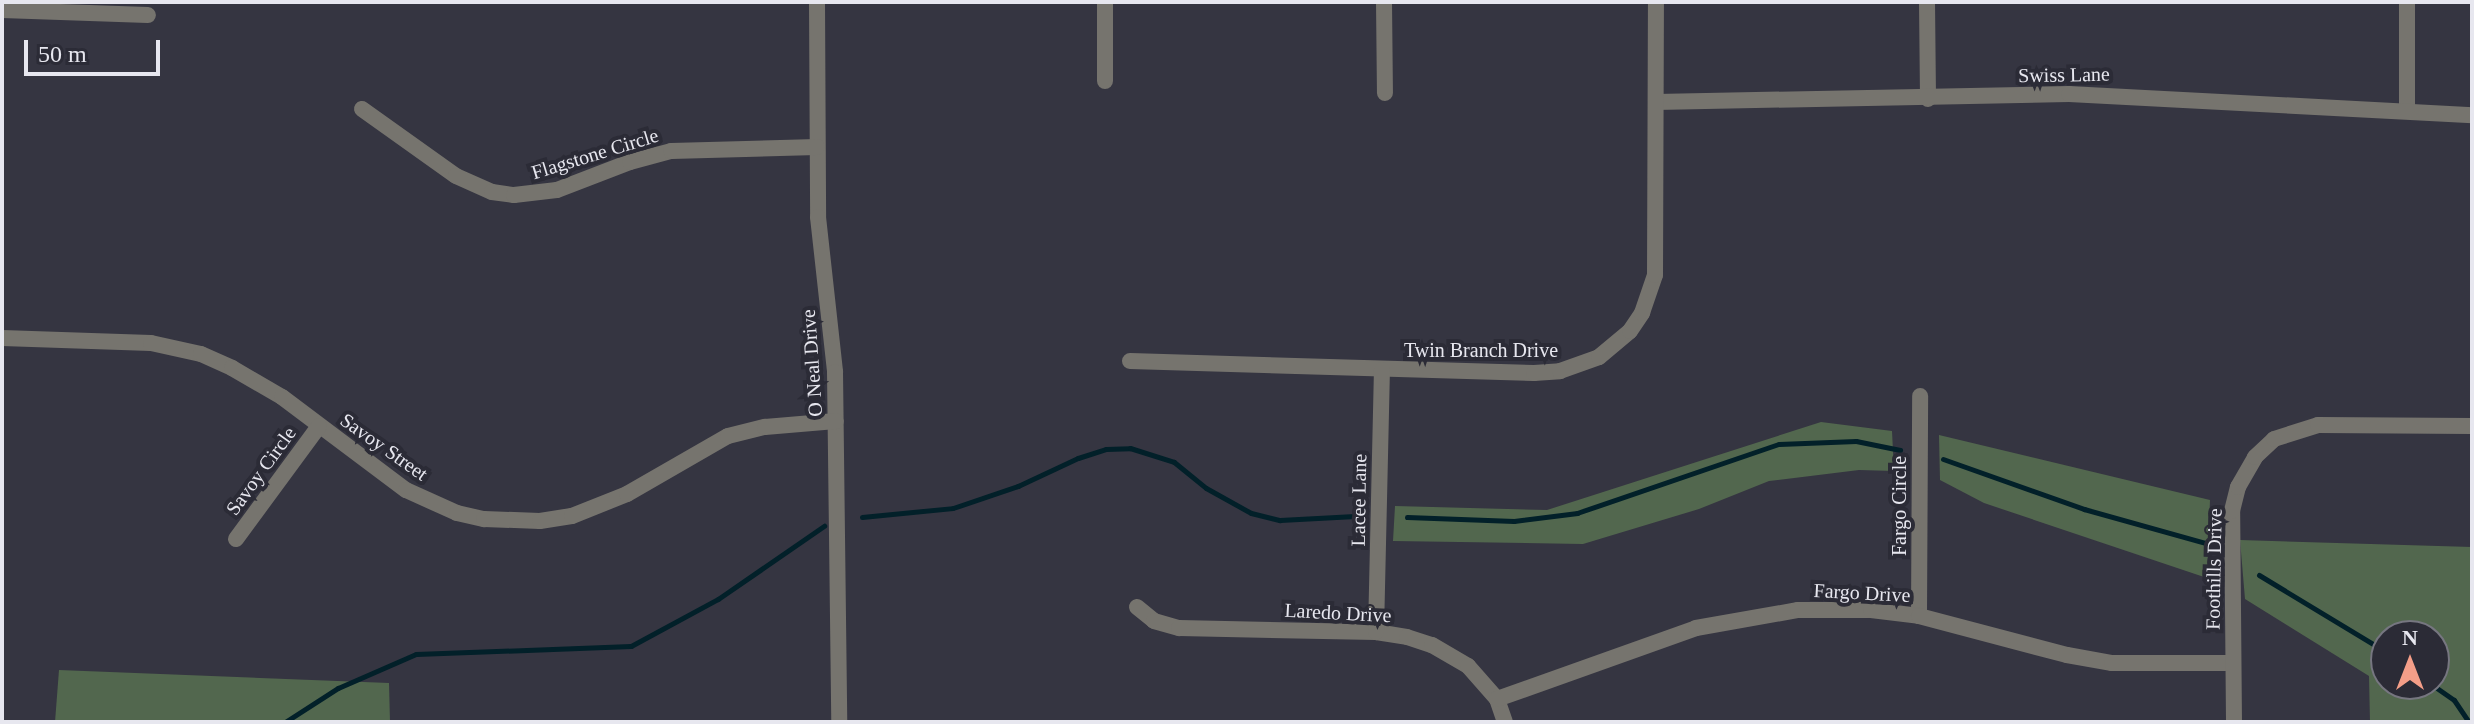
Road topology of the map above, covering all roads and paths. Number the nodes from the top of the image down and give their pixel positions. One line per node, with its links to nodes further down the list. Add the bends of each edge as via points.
1 (817, 2): 16 (street, O Neal Drive)
2 (1105, 2): 9 (street)
3 (1384, 2): 10 (street)
4 (1656, 2): 12 (street, Twin Branch Drive)
5 (1927, 2): 11 (street)
6 (2407, 2): 14 (street)
7 (2, 10): 8 (street)
8 (148, 15)
9 (1105, 81)
10 (1385, 93)
11 (1928, 99): 12 (street, Swiss Lane); 14 (street, Swiss Lane, via 2124,95)
12 (1656, 102): 19 (street, Twin Branch Drive, via 1655,275 1642,313 1622,338 1599,357 1560,371)
13 (362, 109): 16 (street, Flagstone Circle, via 456,176 514,195 557,190 671,151)
14 (2407, 111): 15 (street, Swiss Lane)
15 (2472, 115)
16 (817, 147): 21 (street, O Neal Drive)
17 (2, 338): 22 (street, Savoy Street, via 151,343 201,354 256,381)
18 (1130, 361): 19 (street, Twin Branch Drive)
19 (1382, 370): 27 (street, Lacee Lane)
20 (1920, 396): 26 (street, Fargo Circle)
21 (836, 421): 22 (street, Savoy Street, via 728,436 604,506 540,521 484,519 429,502); 30 (street, O Neal Drive)
22 (319, 426): 24 (street, Savoy Circle)
23 (2472, 426): 28 (street, Foothills Drive, via 2318,425 2274,439 2255,457 2232,511)
24 (236, 539)
25 (1137, 607): 27 (street, Laredo Drive, via 1154,621 1179,628)
26 (1919, 616): 28 (street, Fargo Drive, via 2112,663); 29 (street, Fargo Drive, via 1798,610 1741,618 1669,637)
27 (1376, 632): 29 (street, Laredo Drive, via 1407,637 1451,655)
28 (2233, 663): 32 (street, Foothills Drive)
29 (1497, 699): 31 (street, Laredo Drive)
30 (839, 722)
31 (1505, 722)
32 (2234, 722)

